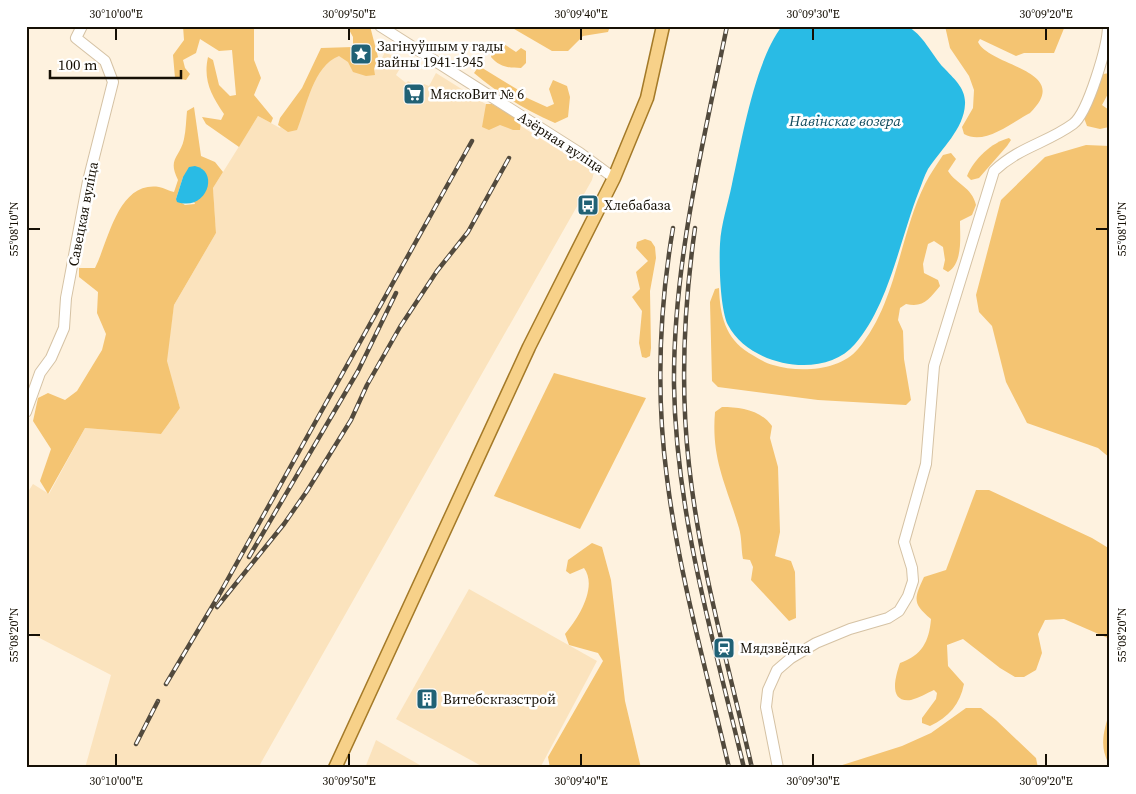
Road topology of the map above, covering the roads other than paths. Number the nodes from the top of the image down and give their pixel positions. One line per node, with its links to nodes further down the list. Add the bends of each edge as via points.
1 (82, 26): 6 (street, Савецкая вуліца, via 76,38 105,61 113,82 88,181 66,298 64,328 40,374)
2 (380, 26): 5 (street, Азёрная вуліца)
3 (663, 26): 5 (main road, via 647,98)
4 (1109, 28): 8 (street, via 1101,65 1076,122 1009,158 994,171 934,366 926,464 904,542 913,581 908,596 899,611 888,618 816,643 777,670 768,690 766,707)
5 (614, 178): 7 (main road, via 529,347)
6 (26, 412)
7 (335, 768)
8 (778, 768)

